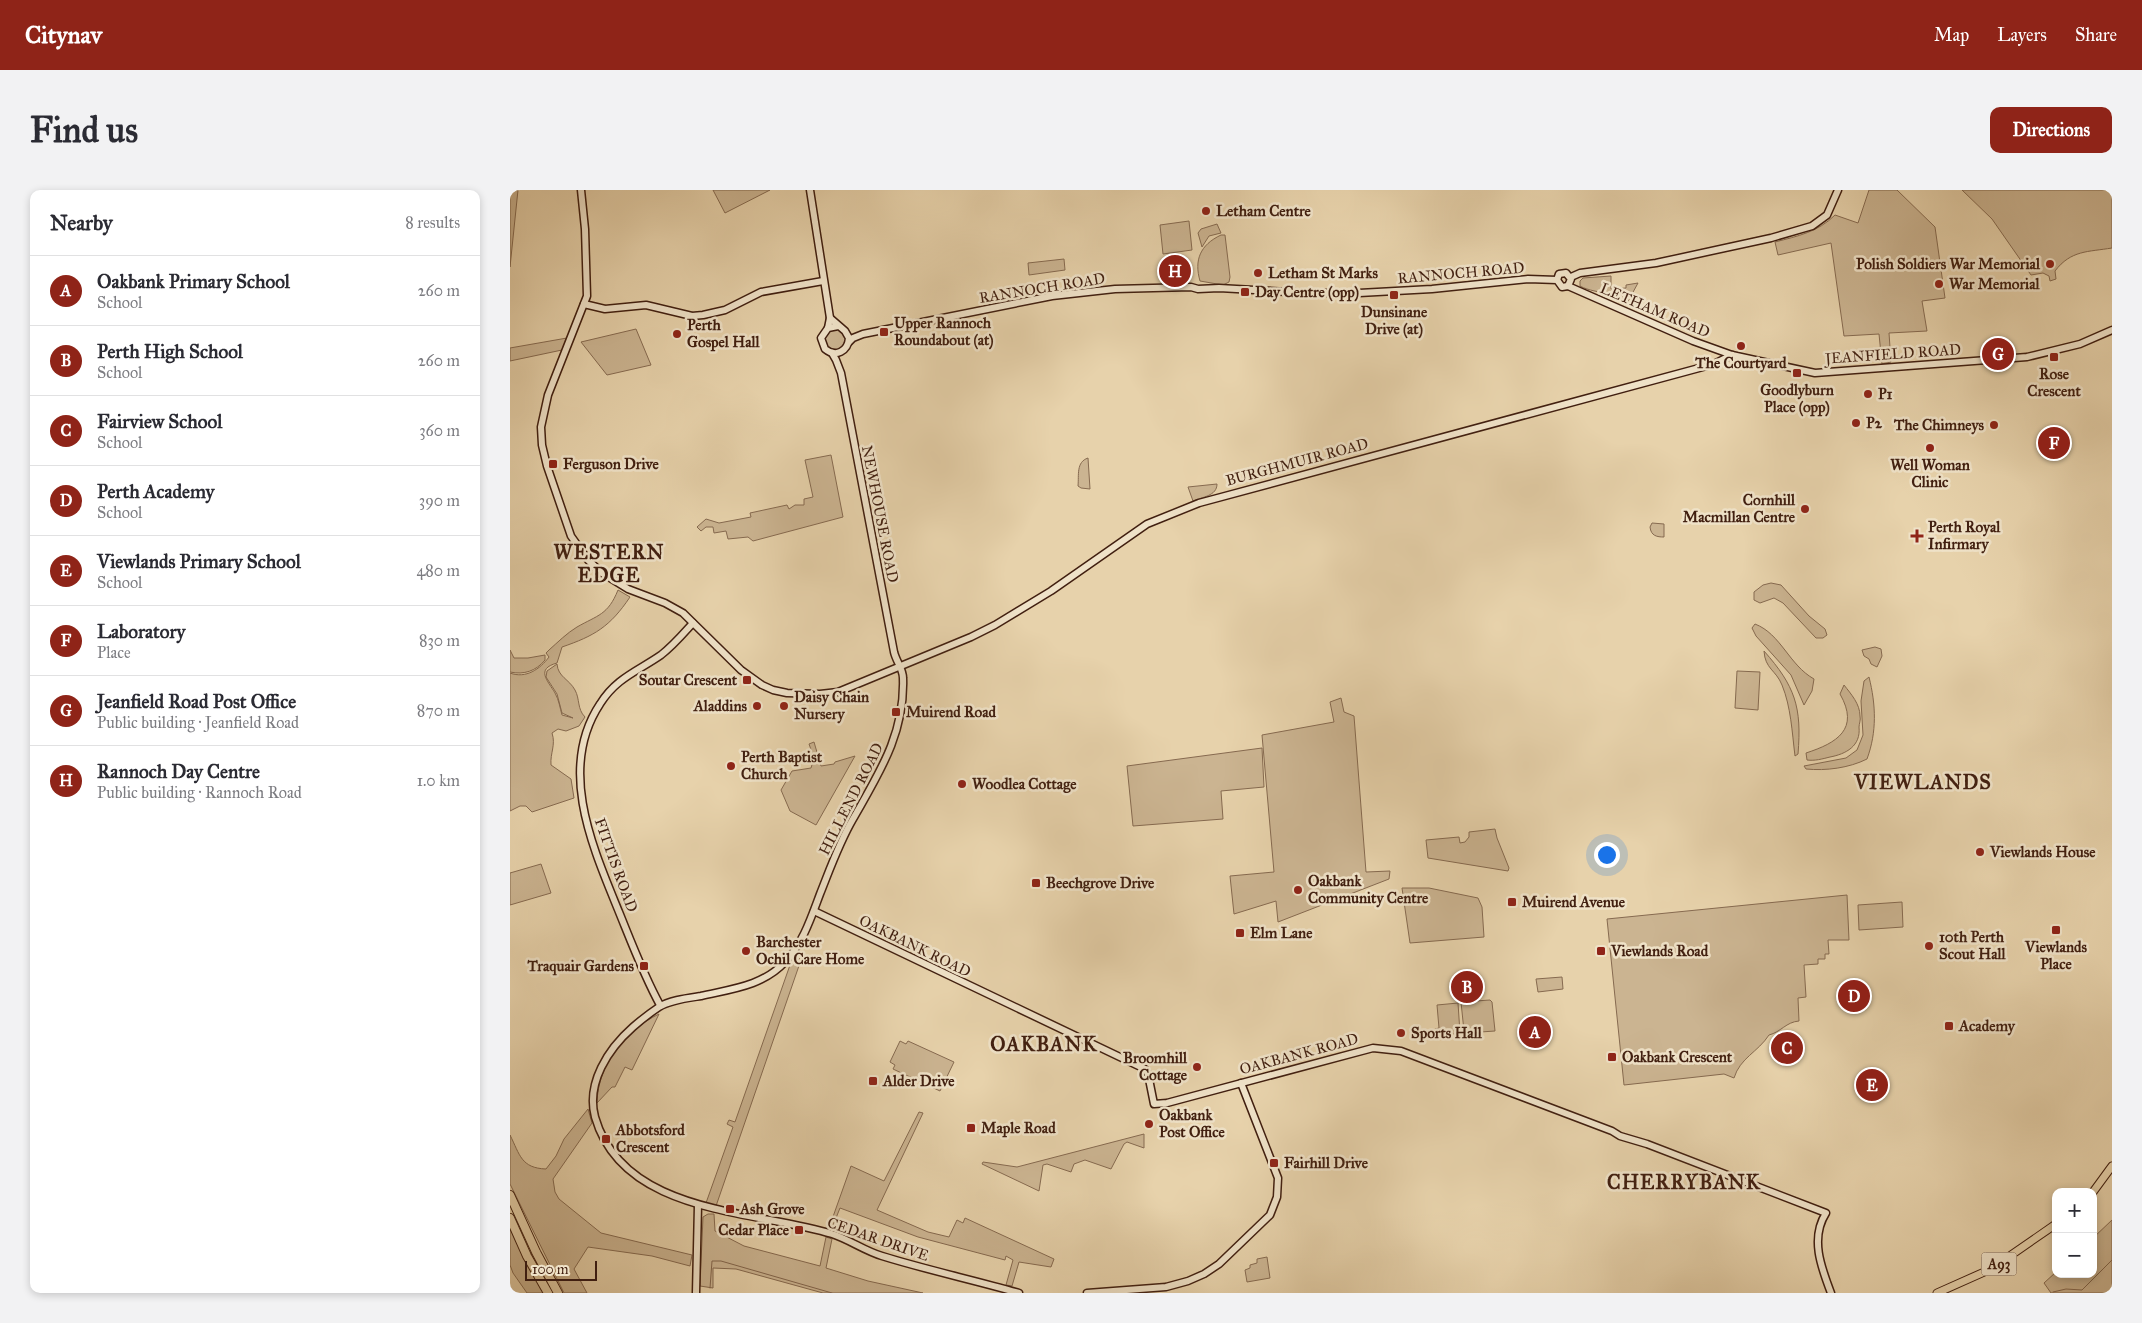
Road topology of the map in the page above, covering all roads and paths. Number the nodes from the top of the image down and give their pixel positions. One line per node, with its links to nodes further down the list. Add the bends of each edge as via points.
1 (581, 190): 8 (street, BURGHMUIR ROAD, via 587,281)
2 (810, 190): 6 (street)
3 (1838, 190): 4 (street, RANNOCH ROAD, via 1827,215 1812,226 1665,261)
4 (1570, 276): 5 (street, RANNOCH ROAD, via 1561,273); 7 (street)
5 (1556, 280): 7 (street, RANNOCH ROAD, via 1559,286); 14 (street, RANNOCH ROAD, via 1528,279 1359,293 1191,287 1115,289 1052,296)
6 (823, 281): 8 (street, via 761,292 713,314 692,316 646,305 606,309); 9 (street)
7 (1568, 286): 17 (street, LETHAM ROAD)
8 (584, 304): 18 (street, BURGHMUIR ROAD, via 548,395 541,427 544,454 564,519 578,548 602,573 628,589 677,609)
9 (830, 318): 10 (street); 11 (street)
10 (838, 326): 11 (street); 13 (street)
11 (828, 328): 16 (street, via 822,334 821,342 825,349)
12 (2112, 330): 17 (street, JEANFIELD ROAD, via 2080,344 2027,357 1823,373)
13 (847, 333): 14 (street, RANNOCH ROAD); 15 (street)
14 (863, 334): 15 (street, RANNOCH ROAD)
15 (849, 342): 16 (street, via 845,349)
16 (835, 353): 19 (street, NEWHOUSE ROAD)
17 (1732, 356): 19 (street, BURGHMUIR ROAD, via 1714,364 1199,503 1147,524 1051,591 995,625)
18 (693, 623): 19 (street, BURGHMUIR ROAD, via 741,670 773,690 820,694 838,692); 21 (street, FITTIS ROAD, via 667,650 626,675 600,703 583,742 579,770 582,800 597,857)
19 (899, 666): 20 (street, HILLEND ROAD, via 903,677 894,741 839,847)
20 (814, 911): 21 (street, HILLEND ROAD, via 797,948 770,974 743,987); 22 (street, OAKBANK ROAD, via 1143,1068 1148,1074 1154,1104)
21 (660, 1005): 26 (street, CEDAR DRIVE, via 626,1034 604,1061 594,1087 594,1113 600,1133 630,1170 667,1193)
22 (1241, 1082): 33 (street, via 1278,1178 1274,1208 1264,1222 1204,1274 1172,1286); 34 (street, OAKBANK ROAD, via 1356,1051 1373,1048 1395,1050 1826,1213 1818,1235 1818,1255)
23 (2112, 1166): 24 (main road)
24 (2096, 1188)
25 (510, 1195): 30 (highway)
26 (698, 1205): 31 (street); 32 (street, CEDAR DRIVE, via 832,1234 878,1255)
27 (510, 1218): 29 (highway)
28 (2052, 1227): 35 (main road, A93, via 1991,1269)
29 (548, 1293)
30 (558, 1293)
31 (696, 1293)
32 (1019, 1293)
33 (1087, 1293)
34 (1831, 1293)
35 (1937, 1293)

